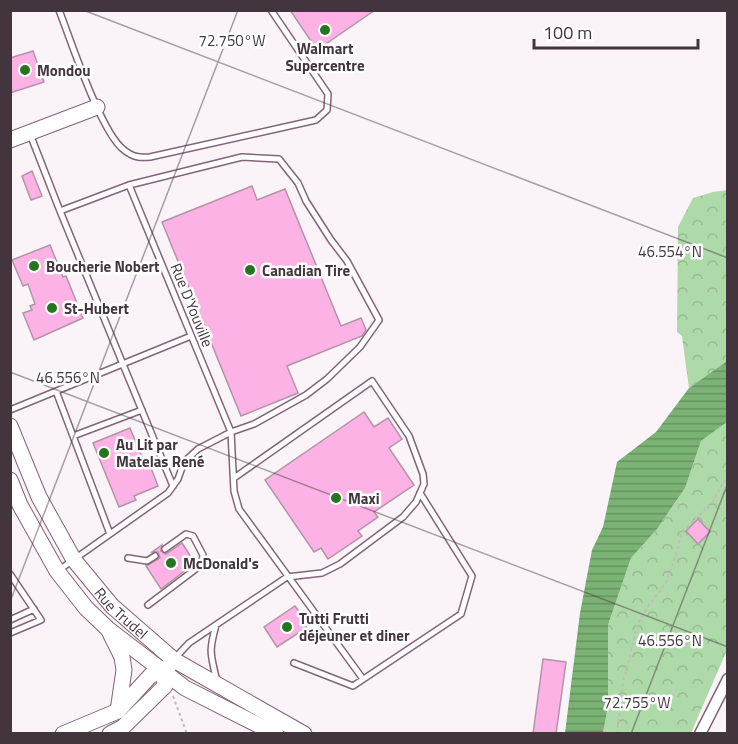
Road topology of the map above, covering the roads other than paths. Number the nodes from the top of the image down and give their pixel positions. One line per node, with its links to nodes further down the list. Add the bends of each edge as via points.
1 (59, 10): 3 (lane)
2 (271, 10): 3 (lane, via 328,94 327,111 316,120 136,158 117,143)
3 (97, 107): 4 (main road)
4 (29, 132): 5 (main road); 7 (lane)
5 (10, 140)
6 (129, 185): 7 (lane); 8 (lane, Rue D'Youville); 14 (lane, via 242,156 279,159 347,261 379,320 360,347 327,379 254,424)
7 (60, 211): 9 (lane)
8 (191, 336): 9 (lane); 14 (lane, Rue D'Youville)
9 (123, 364): 10 (lane); 12 (lane)
10 (56, 391): 11 (lane); 15 (lane)
11 (10, 410)
12 (142, 410): 15 (lane); 18 (lane)
13 (10, 426): 24 (main road, Rue Trudel, via 39,498)
14 (231, 432): 16 (lane, Rue D'Youville); 18 (lane, via 198,449 184,462)
15 (73, 436): 20 (lane)
16 (234, 478): 19 (lane, via 372,381 409,436 423,474); 27 (lane, Rue D'Youville, via 239,509)
17 (10, 480): 25 (main road, Rue Trudel)
18 (173, 486): 20 (lane)
19 (420, 493): 27 (lane, via 403,517 340,564 322,573); 36 (lane, via 472,576 461,614)
20 (111, 534): 24 (lane)
21 (165, 549): 28 (lane, via 186,534 193,536 203,555 202,562)
22 (154, 556): 23 (lane, via 147,561)
23 (128, 558)
24 (74, 560): 25 (lane); 35 (main road, Rue Trudel)
25 (57, 571): 32 (main road, Rue Trudel)
26 (10, 574): 29 (lane)
27 (287, 577): 31 (lane); 36 (lane, Rue D'Youville)
28 (148, 604)
29 (34, 609): 30 (lane); 33 (lane, via 41,620)
30 (10, 620)
31 (216, 626): 35 (lane, via 189,643); 38 (lane, via 210,648)
32 (108, 629): 35 (main road, Rue Trudel); 39 (main road, via 124,670)
33 (10, 633)
34 (294, 663): 36 (lane, via 353,686)
35 (169, 666): 38 (main road, Rue Trudel); 39 (main road, via 151,675); 40 (main road, via 165,686); 42 (main road, Rue Trudel, via 185,688)
36 (363, 679)
37 (728, 679): 44 (street)
38 (219, 687): 43 (main road, Rue Trudel)
39 (118, 711): 41 (main road)
40 (120, 731)
41 (63, 734)
42 (276, 734)
43 (304, 734)
44 (700, 734)

